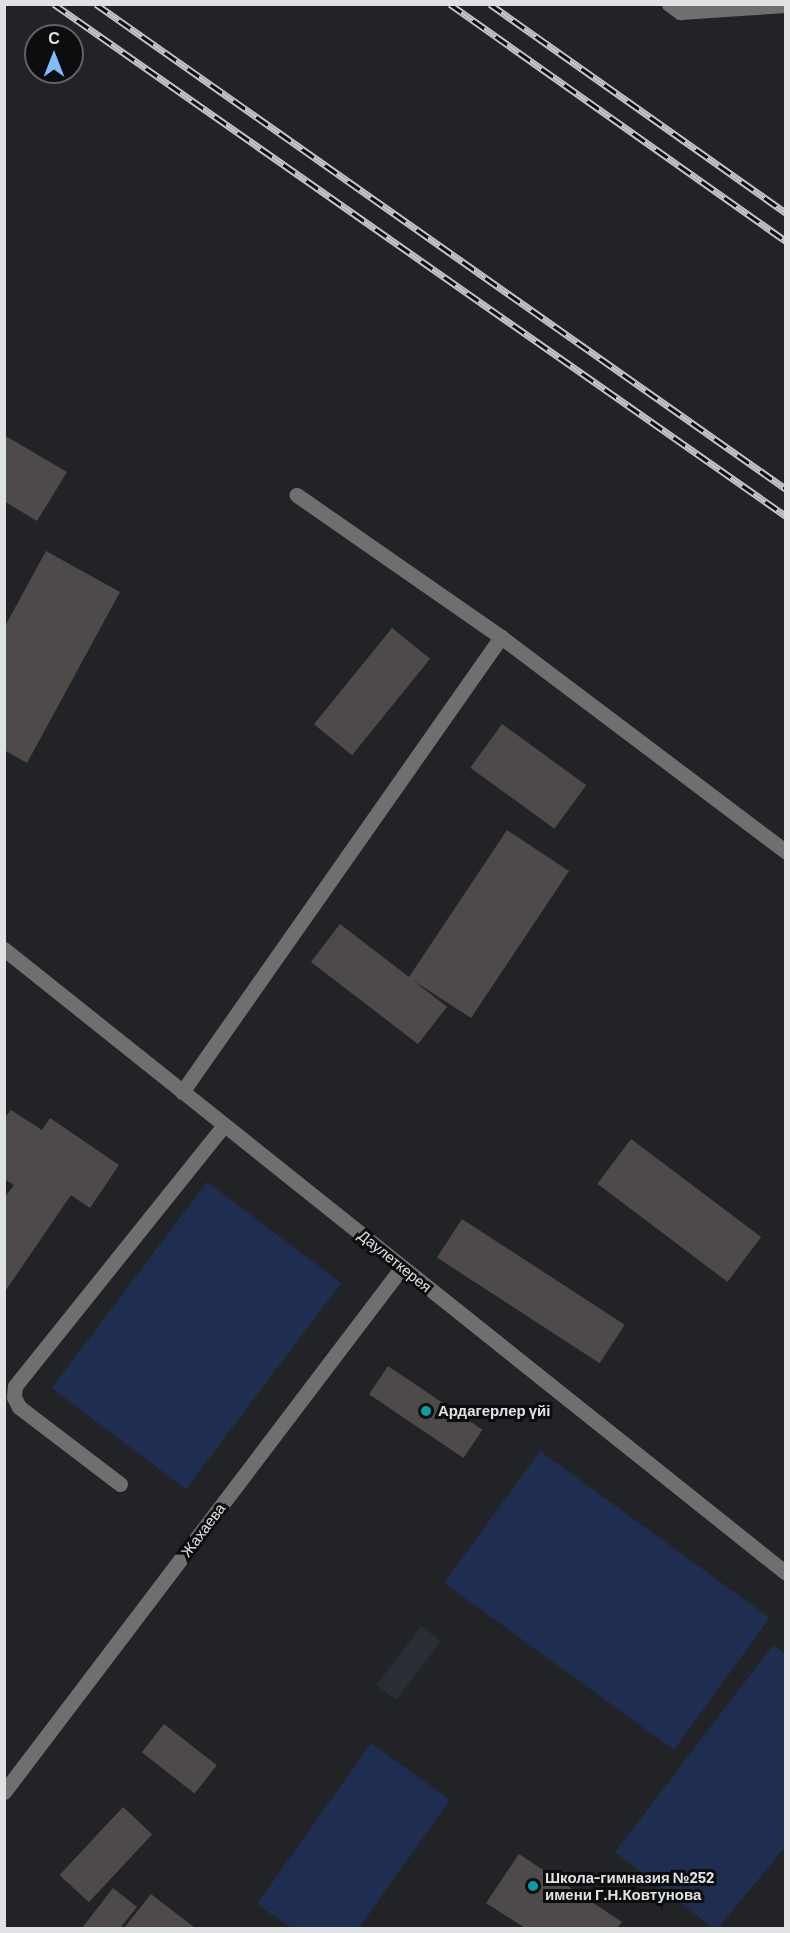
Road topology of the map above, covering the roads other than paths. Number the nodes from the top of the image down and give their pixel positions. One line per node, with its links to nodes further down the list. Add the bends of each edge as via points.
1 (669, 4): 2 (street, via 680,12)
2 (786, 5)
3 (297, 495): 4 (street)
4 (501, 637): 5 (street); 7 (street)
5 (786, 852)
6 (4, 949): 7 (street, Даулеткерея)
7 (182, 1092): 8 (street, Даулеткерея)
8 (224, 1125): 9 (street, Даулеткерея); 10 (street, via 15,1386 14,1397 19,1407)
9 (402, 1267): 11 (street, Даулеткерея); 12 (street, Жахаева)
10 (120, 1484)
11 (786, 1573)
12 (4, 1792)

